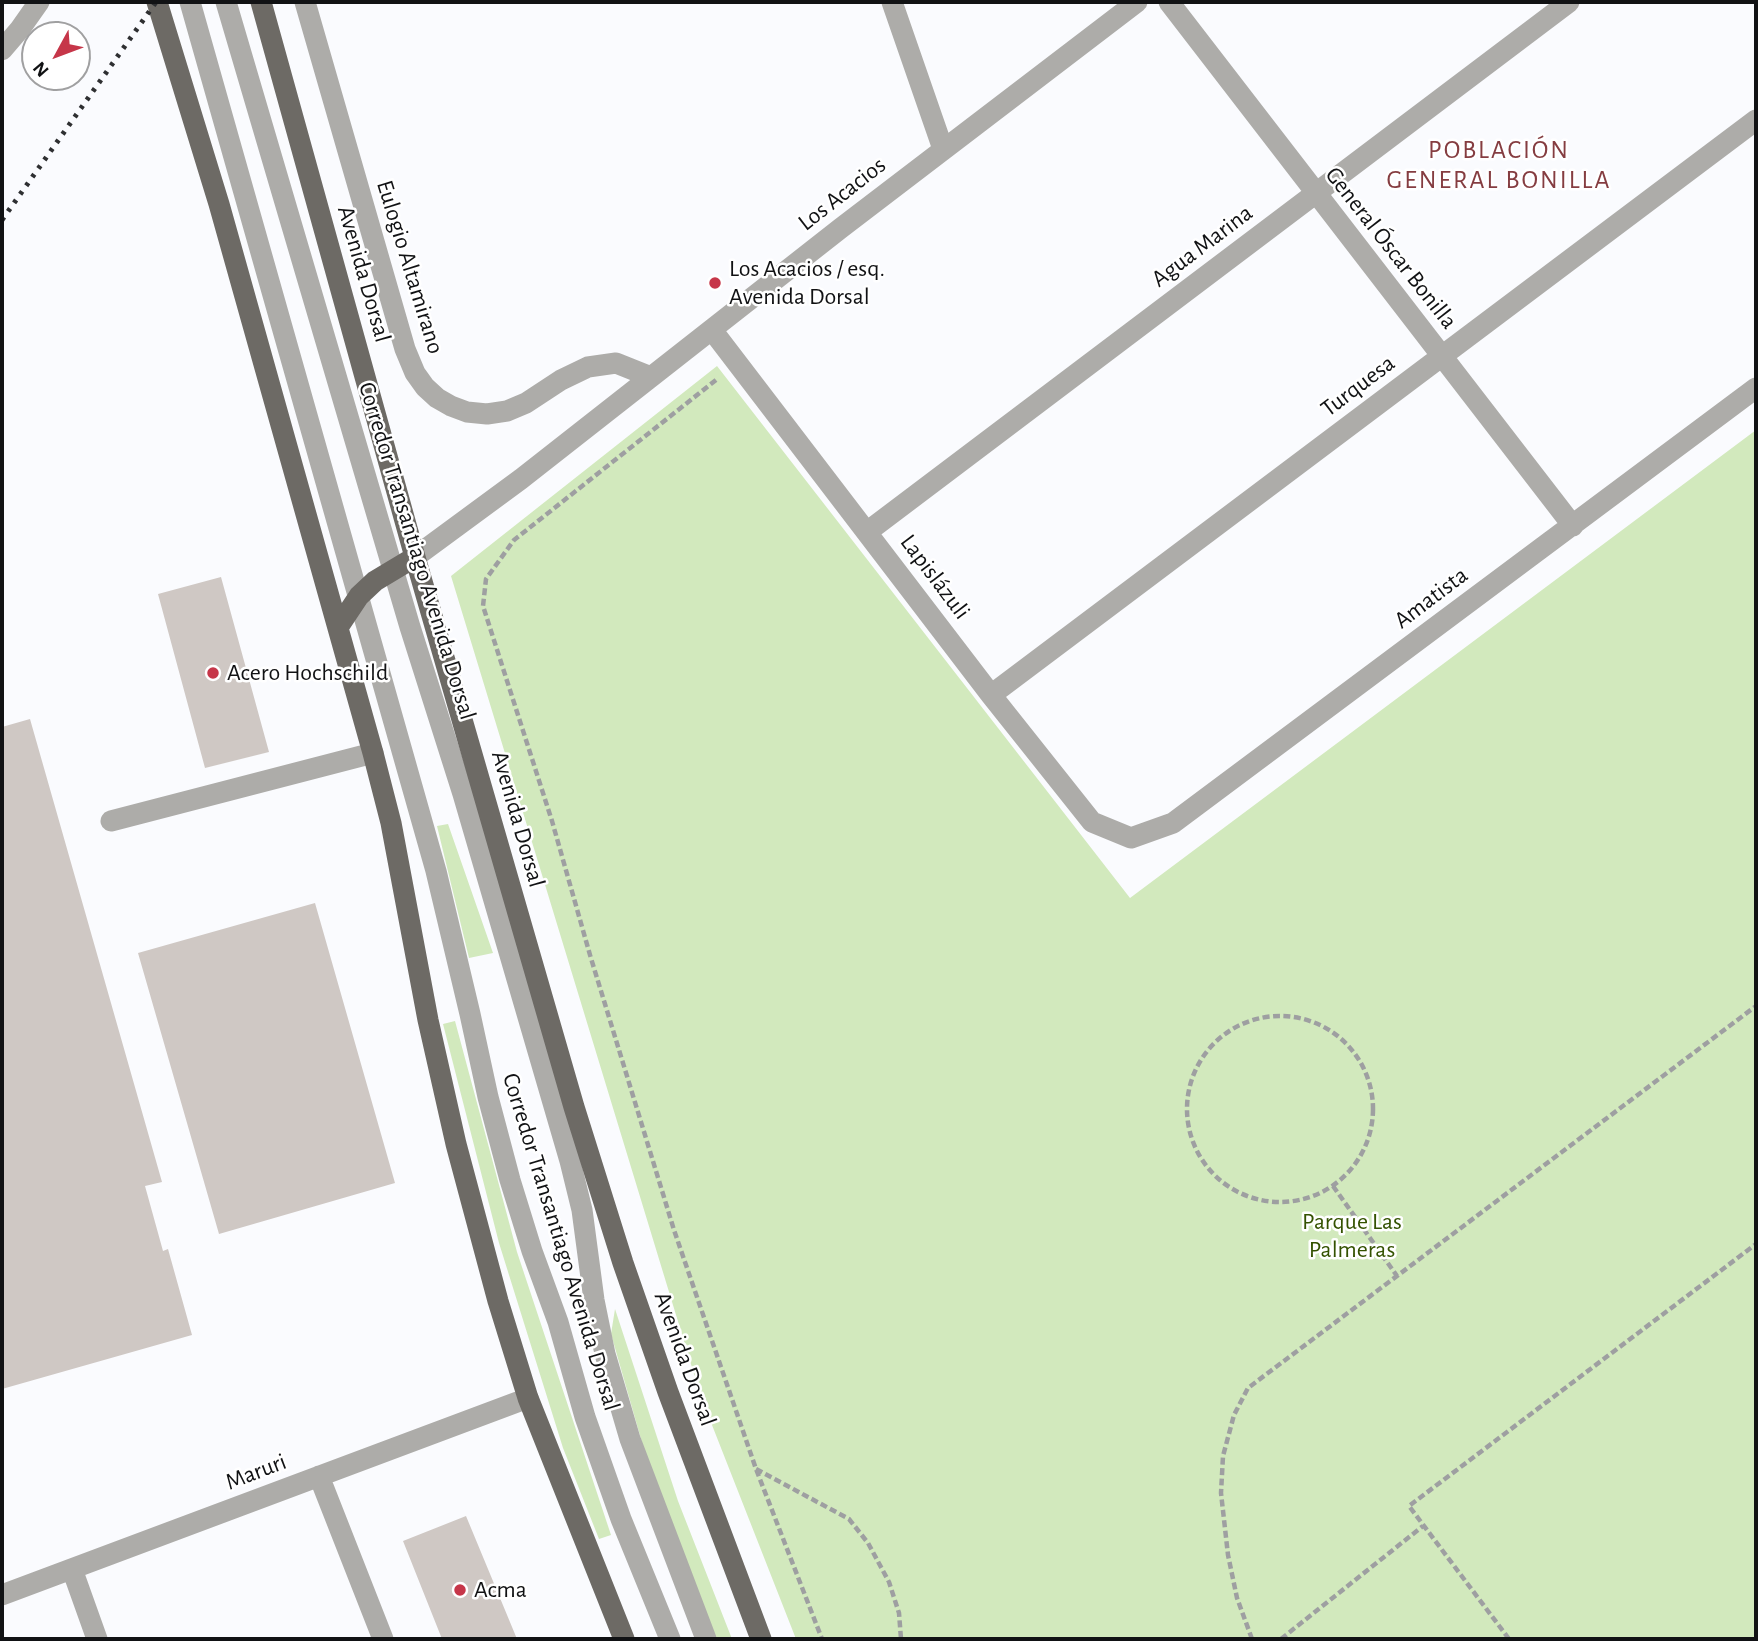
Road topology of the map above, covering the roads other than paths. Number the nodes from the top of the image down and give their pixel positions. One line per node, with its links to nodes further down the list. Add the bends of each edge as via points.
1 (38, 2): 11 (street)
2 (157, 2): 24 (main road)
3 (190, 2): 23 (street, Corredor Transantiago Avenida Dorsal)
4 (226, 2): 22 (street, Corredor Transantiago Avenida Dorsal)
5 (261, 2): 21 (main road, Avenida Dorsal)
6 (305, 2): 17 (street, Eulogio Altamirano, via 405,349 425,387 451,407 487,414 526,403 589,367 616,363)
7 (892, 2): 13 (street)
8 (1137, 2): 13 (street, Los Acacios)
9 (1169, 2): 14 (street, General Óscar Bonilla)
10 (1569, 2): 14 (street, Agua Marina)
11 (2, 50)
12 (1756, 120): 16 (street, Turquesa)
13 (943, 149): 15 (street, Los Acacios)
14 (1316, 193): 16 (street, General Óscar Bonilla); 20 (street, Agua Marina)
15 (712, 330): 17 (street, Los Acacios); 20 (street, Lapislázuli)
16 (1442, 356): 19 (street, General Óscar Bonilla); 25 (street, Turquesa)
17 (652, 377): 21 (street, Los Acacios)
18 (1756, 388): 19 (street, Amatista)
19 (1573, 526): 28 (street, Amatista, via 1173,822)
20 (867, 532): 25 (street, Lapislázuli)
21 (415, 557): 22 (main road); 38 (main road, Avenida Dorsal, via 623,1264)
22 (393, 569): 23 (main road); 37 (street, Corredor Transantiago Avenida Dorsal, via 570,1161 605,1354 630,1438)
23 (359, 596): 24 (main road); 36 (street, Corredor Transantiago Avenida Dorsal, via 436,871 510,1180 589,1430)
24 (339, 626): 26 (main road)
25 (991, 695): 28 (street, Lapislázuli, via 1092,822)
26 (373, 753): 27 (street); 29 (main road, via 456,1144)
27 (111, 821)
28 (1131, 838)
29 (528, 1398): 30 (street, Maruri); 35 (main road)
30 (318, 1476): 31 (street, Maruri); 34 (street)
31 (72, 1569): 32 (street, Maruri); 33 (street)
32 (2, 1595)
33 (97, 1639)
34 (383, 1639)
35 (624, 1639)
36 (670, 1639)
37 (706, 1639)
38 (761, 1639)

